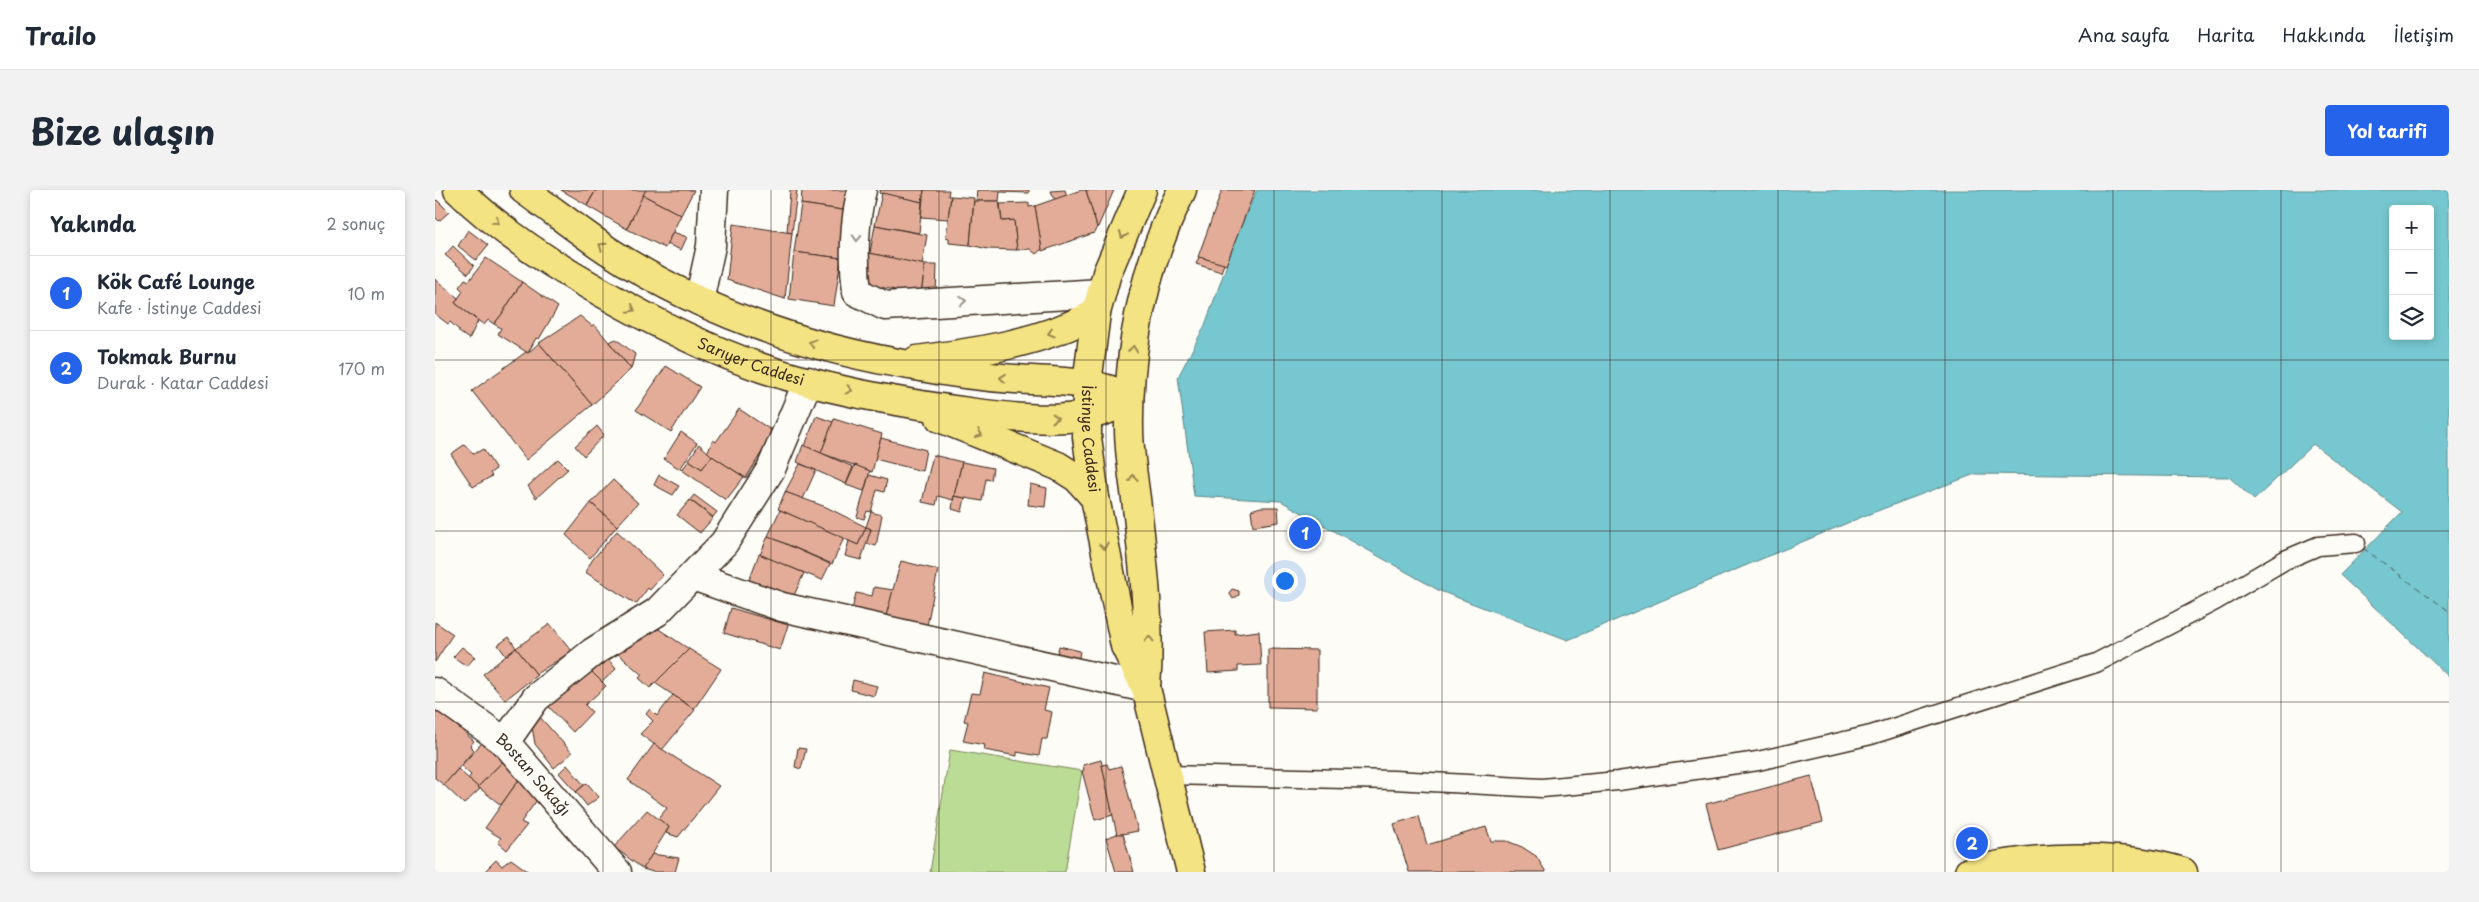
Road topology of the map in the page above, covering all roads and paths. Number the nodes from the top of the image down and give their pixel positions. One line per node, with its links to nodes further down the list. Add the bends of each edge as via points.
1 (459, 190): 10 (main road, Sarıyer Caddesi, one-way to 10, via 513,236 621,303 681,335 763,368)
2 (524, 190): 7 (main road, one-way to 2, via 608,250)
3 (714, 190): 7 (street, via 711,246)
4 (861, 190): 8 (street, one-way to 8, via 855,274 857,292 885,306)
5 (1142, 190): 8 (main road, İstinye Caddesi, one-way to 8)
6 (1182, 190): 12 (main road, İstinye Caddesi, one-way to 6, via 1132,348 1144,286 1167,219)
7 (699, 301): 9 (main road, one-way to 7, via 761,328)
8 (1098, 303): 9 (main road, one-way to 9, via 1055,332); 11 (main road, İstinye Caddesi)
9 (893, 363): 11 (main road, one-way to 9, via 964,374)
10 (808, 381): 13 (main road, Sarıyer Caddesi, one-way to 13); 17 (street, via 771,468 724,543)
11 (1087, 384): 12 (main road, via 1101,385); 14 (main road, İstinye Caddesi)
12 (1129, 398): 14 (main road, Sarıyer Caddesi, via 1116,408); 18 (main road, İstinye Caddesi, one-way to 12, via 1149,616 1131,452)
13 (902, 403): 14 (main road, Sarıyer Caddesi, one-way to 14, via 999,416); 15 (main road, one-way to 15, via 1058,466 1077,478)
14 (1086, 416): 15 (main road, İstinye Caddesi)
15 (1095, 498): 18 (main road, İstinye Caddesi, one-way to 18, via 1125,646)
16 (2356, 543): 21 (lane, via 2318,546 2285,560 2215,601 2096,663 1871,735 1758,761 1542,788 1384,780)
17 (693, 576): 18 (street, via 782,607); 20 (street, via 657,612 593,652 536,698)
18 (1146, 688): 21 (main road, İstinye Caddesi)
19 (435, 692): 20 (street, Bostan Sokağı)
20 (505, 742): 22 (street, Bostan Sokağı)
21 (1166, 775): 23 (main road, İstinye Caddesi)
22 (617, 872)
23 (1191, 872)
24 (1969, 872): 25 (main road, via 2000,864 2084,860 2137,862)
25 (2183, 872)

